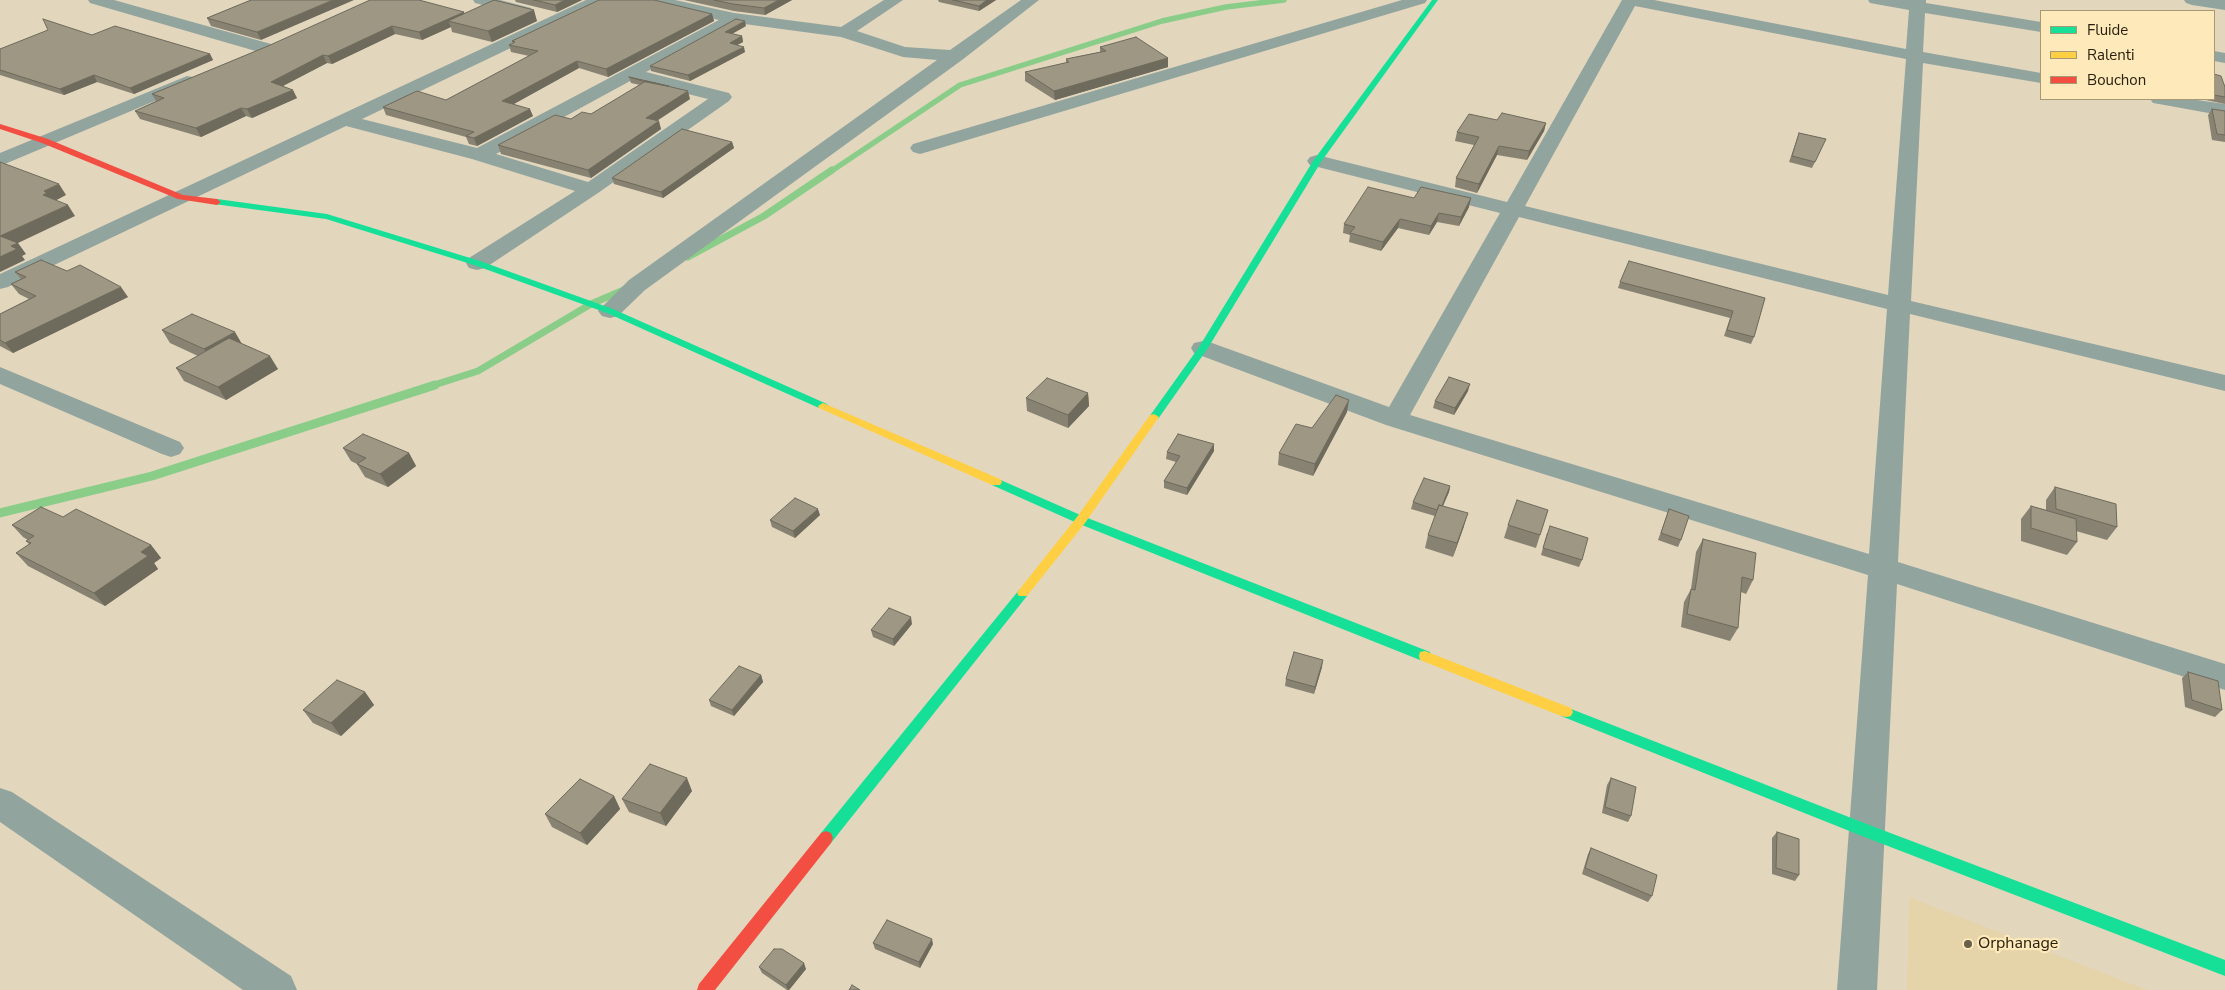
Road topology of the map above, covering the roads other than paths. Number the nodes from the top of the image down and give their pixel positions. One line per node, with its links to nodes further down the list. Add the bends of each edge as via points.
1 (96, 0): 19 (street)
2 (485, 0): 15 (street)
3 (599, 0): 15 (street)
4 (653, 0): 14 (street)
5 (895, 0): 17 (street)
6 (1031, 0): 20 (street)
7 (1419, 0): 31 (street)
8 (1434, 0): 34 (street)
9 (1630, 0): 21 (street); 37 (street)
10 (1876, 0): 12 (street)
11 (2192, 0): 13 (street)
12 (1918, 4): 16 (street); 21 (street)
13 (2225, 5)
14 (734, 18): 17 (street); 23 (street)
15 (558, 20): 28 (street)
16 (2040, 27)
17 (844, 32): 20 (street, via 903,52)
18 (283, 40): 19 (street)
19 (265, 48): 22 (street)
20 (956, 56): 41 (street, via 637,285)
21 (1915, 56): 25 (street); 40 (street)
22 (238, 59)
23 (630, 74): 32 (street); 35 (street, via 723,98)
24 (201, 75): 30 (street)
25 (2040, 78)
26 (2165, 100): 27 (street)
27 (2225, 110)
28 (345, 120): 32 (street); 36 (street)
29 (0, 126): 30 (street)
30 (45, 141): 33 (street); 36 (street)
31 (920, 148)
32 (479, 156): 35 (street)
33 (0, 160)
34 (1317, 161): 37 (street); 42 (street)
35 (591, 189): 38 (street)
36 (181, 197): 38 (street, via 327,217); 39 (street)
37 (1513, 210): 40 (street); 45 (street)
38 (477, 263): 41 (street)
39 (0, 282)
40 (1900, 305): 44 (street); 48 (street)
41 (610, 311): 47 (street)
42 (1203, 348): 45 (street); 47 (street)
43 (0, 375): 46 (street)
44 (2225, 383)
45 (1395, 419): 48 (street)
46 (171, 448)
47 (1082, 520): 51 (street); 54 (street)
48 (1884, 569): 49 (street); 51 (street)
49 (2225, 677)
50 (0, 802): 53 (street)
51 (1867, 832): 52 (street); 55 (street)
52 (2225, 968)
53 (277, 990)
54 (705, 990)
55 (1857, 990)

